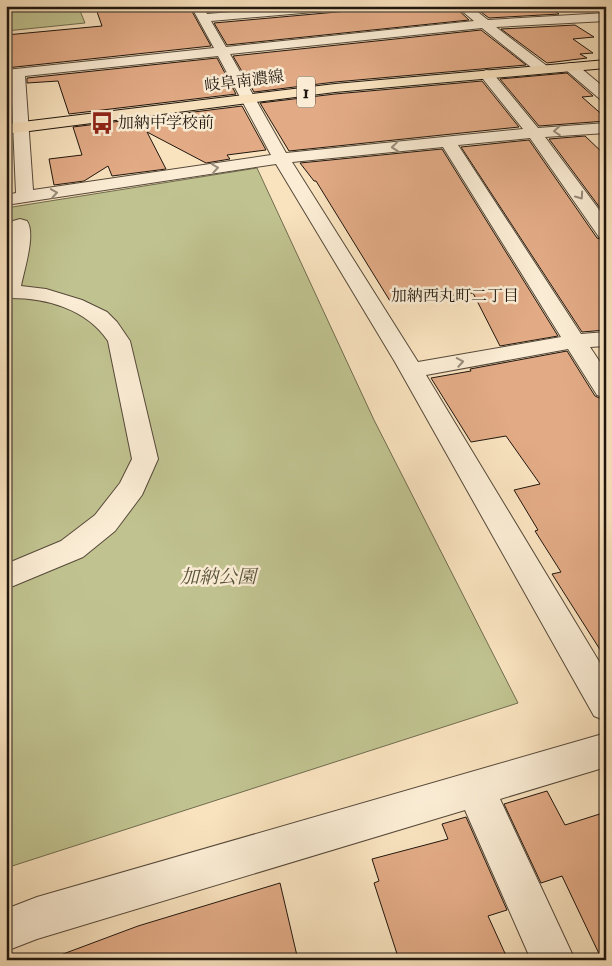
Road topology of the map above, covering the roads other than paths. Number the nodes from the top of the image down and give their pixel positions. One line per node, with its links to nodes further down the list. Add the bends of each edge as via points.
1 (197, 6): 6 (street)
2 (348, 6): 6 (street)
3 (462, 6): 7 (street)
4 (593, 6): 5 (street)
5 (606, 16): 7 (street)
6 (204, 18): 8 (street)
7 (485, 24): 8 (street); 11 (street)
8 (221, 52): 12 (street); 15 (street)
9 (606, 64): 10 (main road, 岐阜南濃線 / 1)
10 (571, 66): 11 (main road, 岐阜南濃線 / 1); 14 (street)
11 (542, 69): 13 (main road, 岐阜南濃線 / 1)
12 (12, 73): 16 (street)
13 (486, 74): 15 (main road, 岐阜南濃線 / 1); 18 (street)
14 (606, 97)
15 (247, 98): 16 (main road, 岐阜南濃線 / 1); 20 (street)
16 (14, 128): 21 (street)
17 (606, 128): 18 (street, one-way to 18)
18 (534, 132): 19 (street); 24 (street, one-way to 24)
19 (447, 141): 20 (street, one-way to 20); 27 (street)
20 (281, 158): 21 (street, one-way to 20); 28 (street)
21 (25, 197): 22 (street)
22 (6, 200)
23 (20, 225): 25 (street, via 20,241)
24 (606, 233)
25 (8, 292): 30 (street, via 51,296 84,308 108,324 119,341 145,459 132,488 105,523 72,549)
26 (606, 339): 27 (street)
27 (575, 341): 28 (street, one-way to 27); 29 (street)
28 (412, 370): 31 (street)
29 (606, 390)
30 (6, 577)
31 (606, 705)
32 (606, 750): 33 (street)
33 (476, 790): 34 (street, via 36,918); 35 (street)
34 (6, 930)
35 (553, 960)

